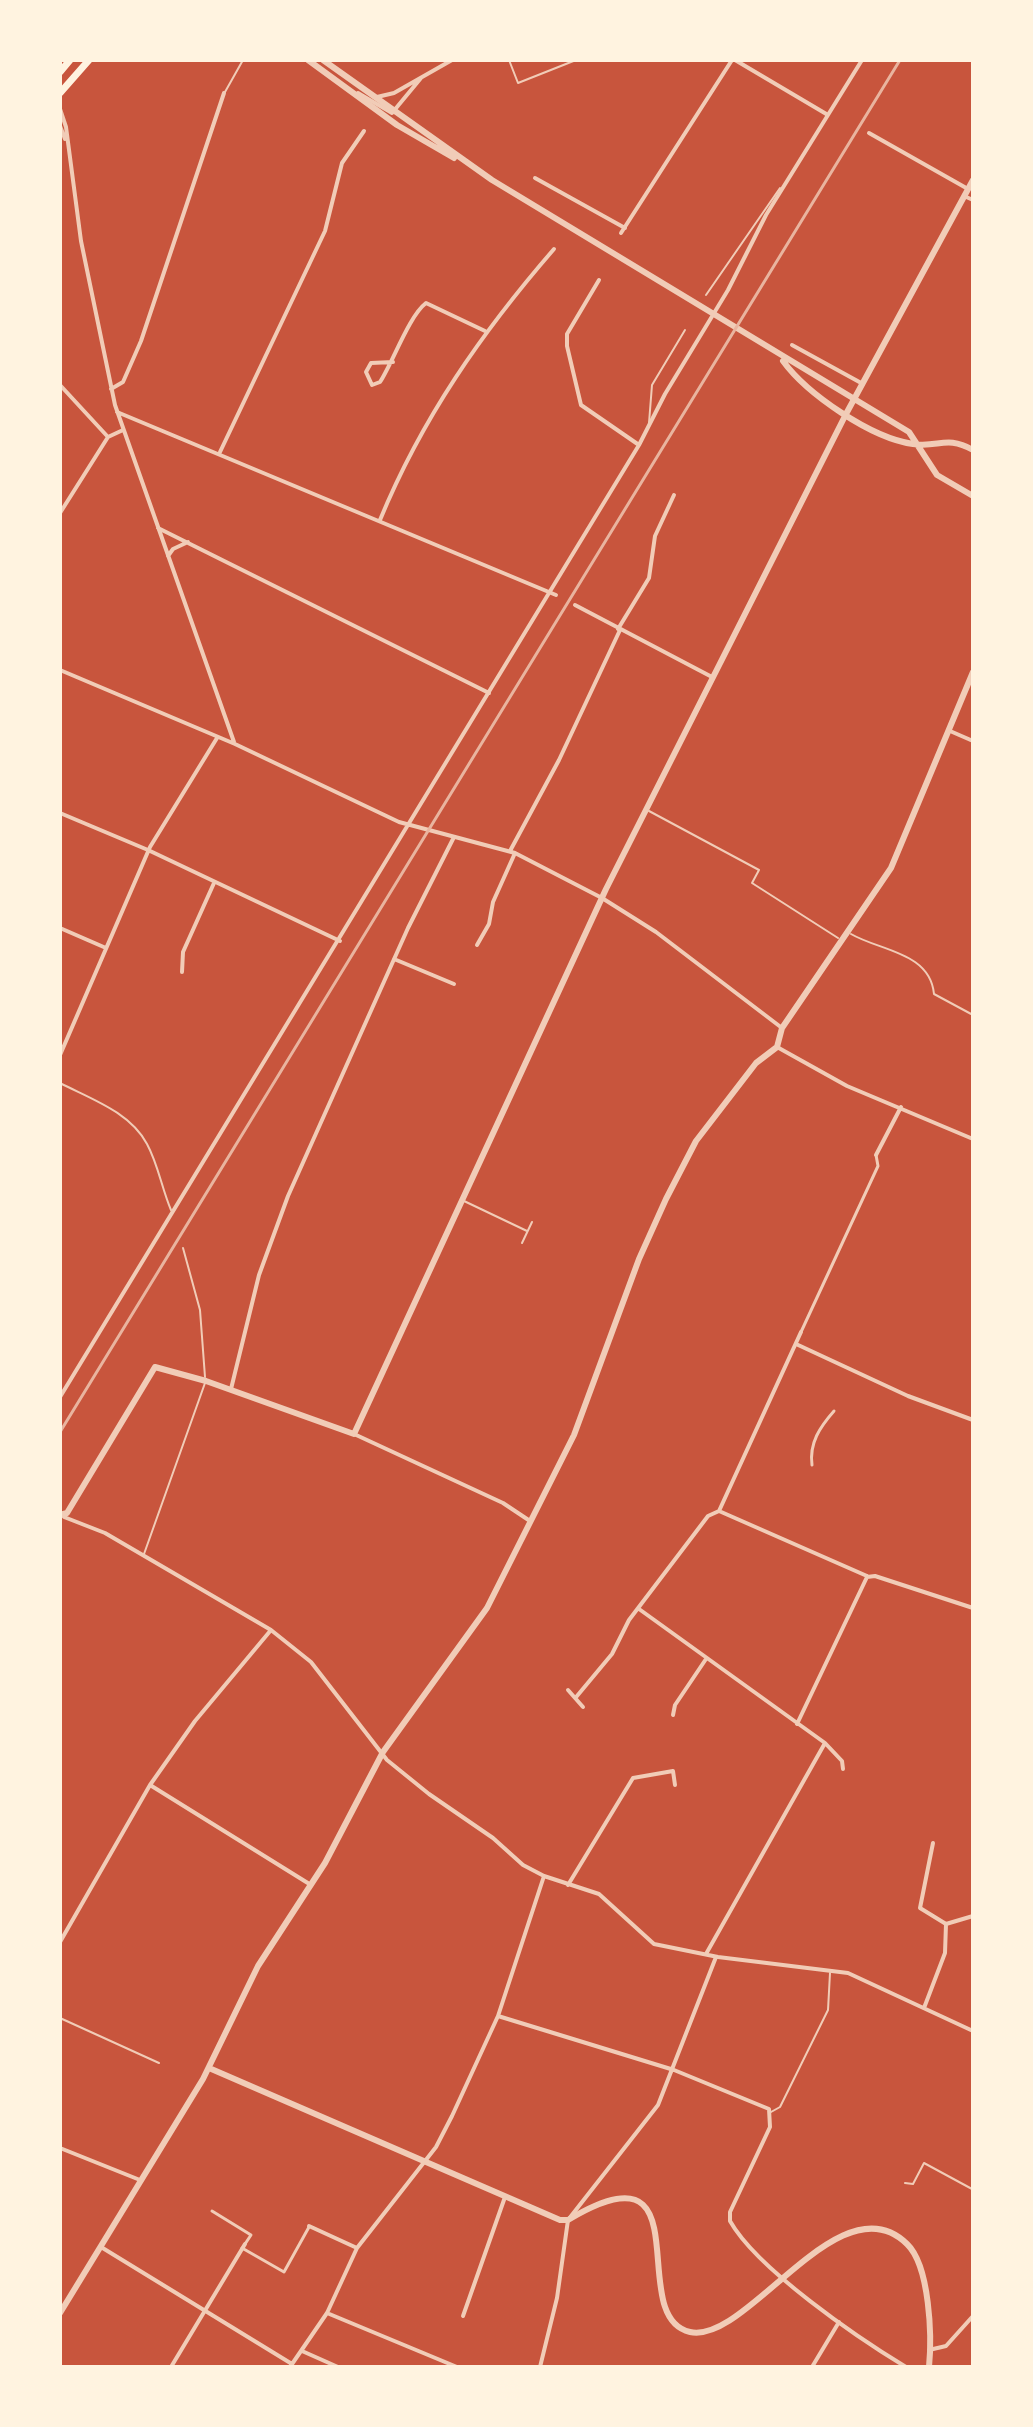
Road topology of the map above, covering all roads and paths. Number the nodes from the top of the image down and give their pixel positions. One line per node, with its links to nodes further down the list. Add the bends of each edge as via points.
1 (60, 60): 12 (street)
2 (70, 60): 12 (main road)
3 (89, 60): 15 (main road)
4 (243, 60): 16 (lane)
5 (308, 60): 14 (street)
6 (323, 60): 17 (street)
7 (452, 60): 13 (street)
8 (509, 60): 9 (lane, via 518,83)
9 (576, 60)
10 (733, 60): 20 (street); 26 (street, via 623,230)
11 (862, 60): 20 (street)
12 (61, 71)
13 (421, 78): 17 (street); 19 (street)
14 (345, 87): 19 (street); 25 (street, via 397,125)
15 (60, 93)
16 (224, 93): 41 (street, via 141,341 123,382)
17 (374, 97): 19 (street)
18 (60, 109): 24 (street)
19 (395, 112): 25 (street)
20 (828, 115): 28 (street)
21 (60, 126): 24 (street)
22 (364, 131): 51 (street, via 342,163 325,231)
23 (869, 133): 29 (street)
24 (67, 145): 41 (street)
25 (488, 177): 37 (street)
26 (535, 178)
27 (973, 180): 29 (street)
28 (785, 182): 33 (lane); 45 (street)
29 (966, 192): 30 (street); 39 (street)
30 (973, 200)
31 (554, 249): 35 (street)
32 (599, 280): 48 (street, via 567,334 570,361 586,411)
33 (706, 295)
34 (685, 330): 45 (lane, via 652,385)
35 (485, 331): 38 (street, via 426,303); 55 (street, via 429,418)
36 (792, 345): 39 (street)
37 (778, 355): 42 (street); 44 (street, via 808,391)
38 (393, 362): 38 (street, via 380,382 372,385 366,372 371,363)
39 (863, 384): 42 (street)
40 (60, 385): 47 (street)
41 (111, 389): 43 (street)
42 (854, 400): 44 (street); 49 (street, via 909,432)
43 (117, 412): 46 (street); 51 (street)
44 (846, 414): 49 (street, via 892,438); 65 (street)
45 (649, 424): 48 (street)
46 (123, 430): 47 (street); 56 (street)
47 (108, 437): 54 (street)
48 (639, 445): 59 (street)
49 (920, 445): 50 (street, via 952,440); 53 (street, via 937,475)
50 (973, 450)
51 (220, 452): 55 (street)
52 (674, 495): 62 (street, via 655,536 649,578)
53 (973, 496)
54 (60, 513)
55 (380, 520): 59 (street)
56 (156, 528): 57 (street); 58 (street)
57 (188, 542): 58 (street); 66 (street)
58 (167, 557): 70 (street)
59 (550, 592): 60 (street); 66 (street)
60 (556, 595)
61 (575, 605): 62 (street)
62 (619, 629): 65 (street); 76 (street)
63 (60, 670): 68 (street)
64 (973, 672): 67 (street)
65 (712, 677): 71 (street)
66 (489, 693): 73 (street)
67 (950, 731): 69 (street); 80 (street, via 897,856)
68 (217, 738): 70 (street); 75 (street)
69 (973, 741)
70 (235, 744): 73 (street)
71 (647, 810): 78 (street); 82 (lane, via 759,870 752,883)
72 (60, 813): 75 (street)
73 (410, 824): 74 (street); 81 (street)
74 (454, 837): 76 (street); 85 (street)
75 (148, 850): 77 (street); 84 (street)
76 (512, 852): 78 (street); 83 (street)
77 (214, 883): 81 (street); 86 (street, via 183,952)
78 (602, 898): 89 (street, via 656,932); 96 (street)
79 (60, 928): 84 (street)
80 (848, 933): 82 (street); 88 (lane, via 922,966 933,979 934,994)
81 (340, 941): 97 (street)
82 (842, 941): 89 (street)
83 (477, 945)
84 (106, 948): 91 (street)
85 (394, 959): 87 (street); 105 (street, via 281,1216 259,1275)
86 (182, 972)
87 (454, 984)
88 (973, 1015)
89 (782, 1028): 90 (street)
90 (777, 1047): 93 (street, via 847,1086); 113 (street, via 756,1063 696,1141 666,1199 574,1435)
91 (60, 1055)
92 (60, 1083): 97 (lane, via 136,1128)
93 (901, 1107): 94 (street); 95 (street)
94 (973, 1139)
95 (876, 1155): 102 (street, via 878,1166)
96 (463, 1200): 99 (lane); 109 (street)
97 (172, 1215): 106 (street)
98 (532, 1222): 99 (lane)
99 (527, 1231): 100 (lane)
100 (522, 1243)
101 (183, 1248): 104 (lane, via 200,1310)
102 (801, 1332): 103 (street)
103 (796, 1344): 108 (street); 111 (street)
104 (206, 1381): 105 (street); 112 (street, via 152,1369); 114 (lane)
105 (231, 1389): 109 (street)
106 (60, 1397)
107 (834, 1411): 110 (street, via 821,1425 810,1452)
108 (973, 1420)
109 (354, 1434): 113 (street, via 503,1503)
110 (812, 1465)
111 (719, 1511): 115 (street); 117 (street, via 708,1516)
112 (62, 1516): 114 (street)
113 (532, 1522): 126 (street, via 483,1613)
114 (143, 1555): 118 (street)
115 (867, 1577): 116 (street); 124 (street)
116 (973, 1608)
117 (639, 1609): 119 (street); 121 (street, via 612,1654)
118 (271, 1630): 126 (street, via 311,1662); 128 (street)
119 (706, 1659): 123 (street); 124 (street)
120 (568, 1690): 121 (street)
121 (577, 1696): 122 (street)
122 (583, 1707)
123 (673, 1715)
124 (797, 1724): 125 (street)
125 (825, 1743): 127 (street); 137 (street)
126 (383, 1752): 131 (street, via 429,1794); 132 (street)
127 (843, 1769)
128 (150, 1785): 132 (street); 136 (street)
129 (675, 1785): 133 (street, via 673,1771 633,1778)
130 (933, 1843): 135 (street, via 920,1908)
131 (544, 1876): 133 (street); 141 (street)
132 (311, 1885): 145 (street, via 258,1966)
133 (568, 1885): 137 (street, via 599,1894 654,1944)
134 (973, 1916): 135 (street)
135 (946, 1924): 140 (street, via 945,1953)
136 (60, 1942)
137 (706, 1954): 138 (street)
138 (716, 1957): 139 (street); 146 (street)
139 (831, 1971): 140 (street, via 857,1975); 147 (lane, via 828,2010 780,2107)
140 (924, 2008): 143 (street)
141 (498, 2016): 146 (street); 149 (street, via 453,2116)
142 (60, 2018): 144 (lane)
143 (973, 2031)
144 (159, 2063)
145 (209, 2068): 149 (street); 150 (street)
146 (674, 2070): 147 (street); 155 (street, via 647,2121)
147 (771, 2112): 160 (street, via 770,2127 729,2217)
148 (60, 2148): 150 (street)
149 (425, 2162): 153 (street); 159 (street)
150 (140, 2180): 158 (street)
151 (905, 2183): 152 (lane, via 913,2184 924,2163)
152 (973, 2188)
153 (505, 2197): 155 (street); 164 (street)
154 (212, 2211): 157 (street, via 251,2235)
155 (568, 2220): 160 (street, via 610,2199 640,2203 653,2227 664,2305 672,2321 688,2332 705,2332 725,2322); 173 (street)
156 (309, 2226): 157 (street, via 284,2272); 159 (street)
157 (244, 2246): 161 (street)
158 (101, 2247): 161 (street); 162 (street)
159 (357, 2248): 163 (street)
160 (783, 2278): 166 (street); 167 (street, via 854,2230 887,2230 910,2247 922,2272)
161 (206, 2311): 169 (street); 170 (street)
162 (60, 2313)
163 (327, 2313): 168 (street); 172 (street)
164 (463, 2316)
165 (973, 2316): 167 (street, via 946,2346)
166 (839, 2322): 174 (street); 175 (street)
167 (929, 2350): 176 (street)
168 (302, 2351): 169 (street); 171 (street)
169 (291, 2365)
170 (171, 2367)
171 (338, 2367)
172 (457, 2367)
173 (540, 2367)
174 (812, 2367)
175 (906, 2367)
176 (929, 2367)

